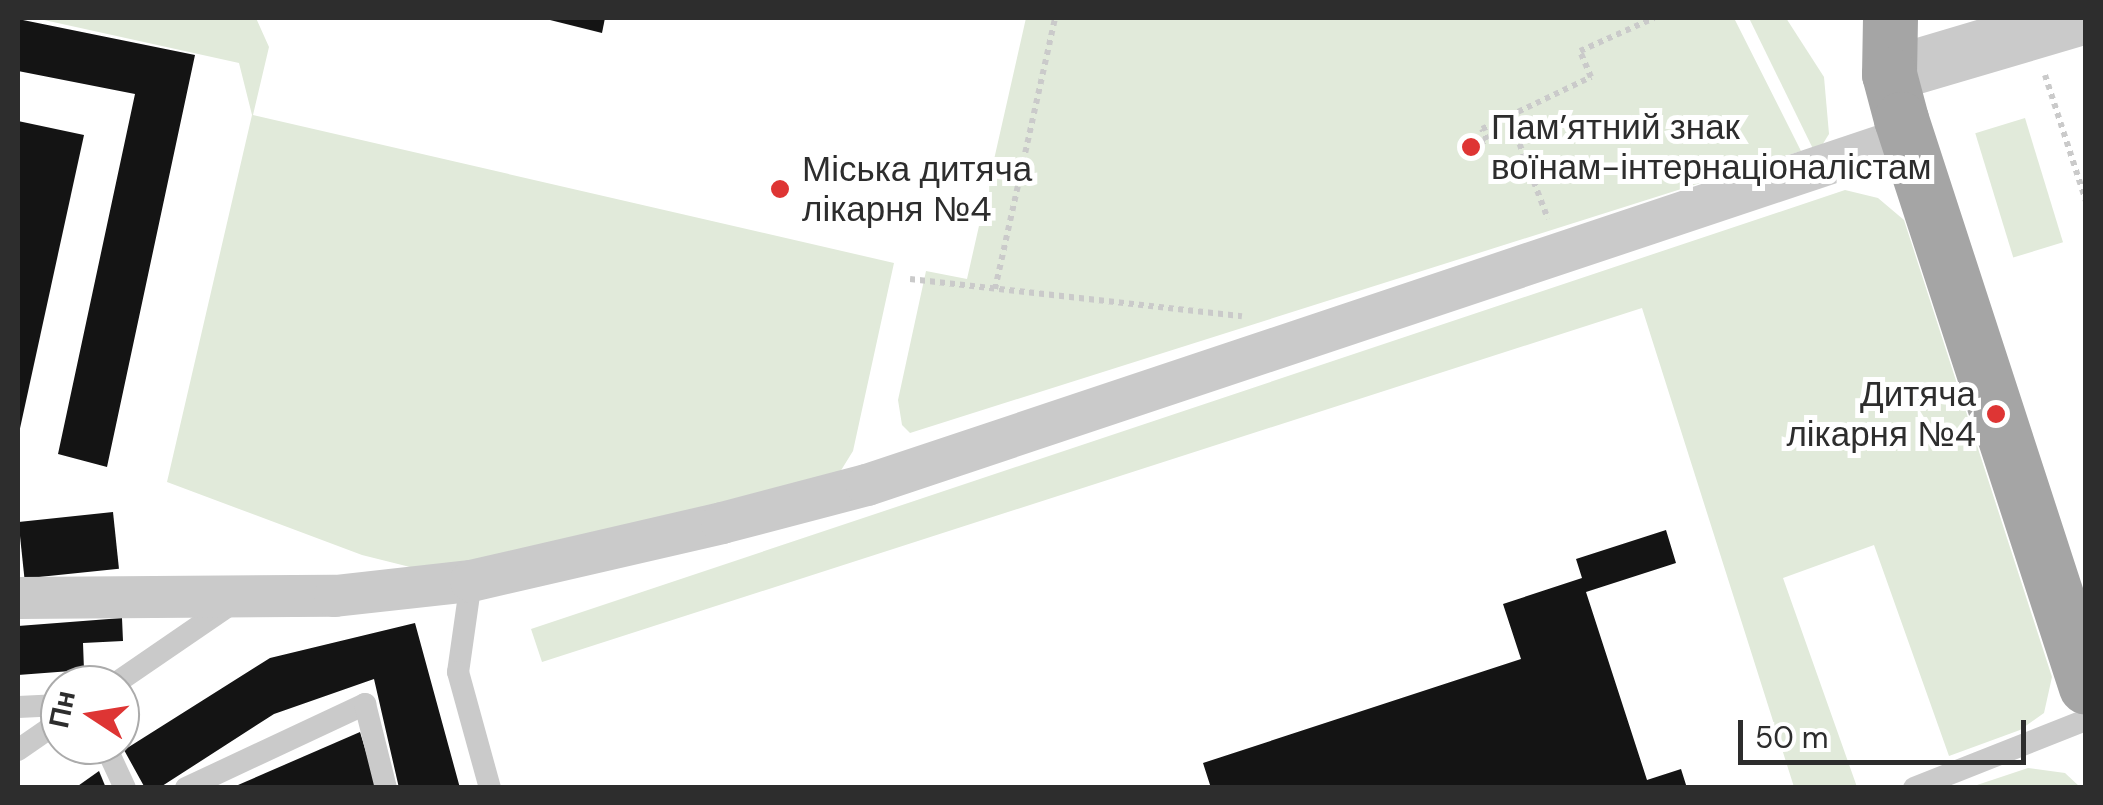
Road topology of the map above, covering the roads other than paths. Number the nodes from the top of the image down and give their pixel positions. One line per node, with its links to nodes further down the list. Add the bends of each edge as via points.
1 (1852, 18): 4 (main road)
2 (1890, 18): 4 (main road)
3 (2078, 18): 4 (street)
4 (1889, 74): 5 (main road)
5 (1908, 138): 6 (street, via 867,485); 10 (main road)
6 (470, 581): 8 (street); 18 (lane, via 458,672)
7 (18, 598): 8 (street)
8 (234, 602): 9 (lane)
9 (140, 666)
10 (2086, 687)
11 (2086, 720): 19 (lane)
12 (40, 735): 13 (lane)
13 (18, 750)
14 (114, 765): 15 (lane)
15 (125, 788)
16 (186, 788): 17 (lane, via 365,704)
17 (386, 788)
18 (490, 788)
19 (1914, 788)

